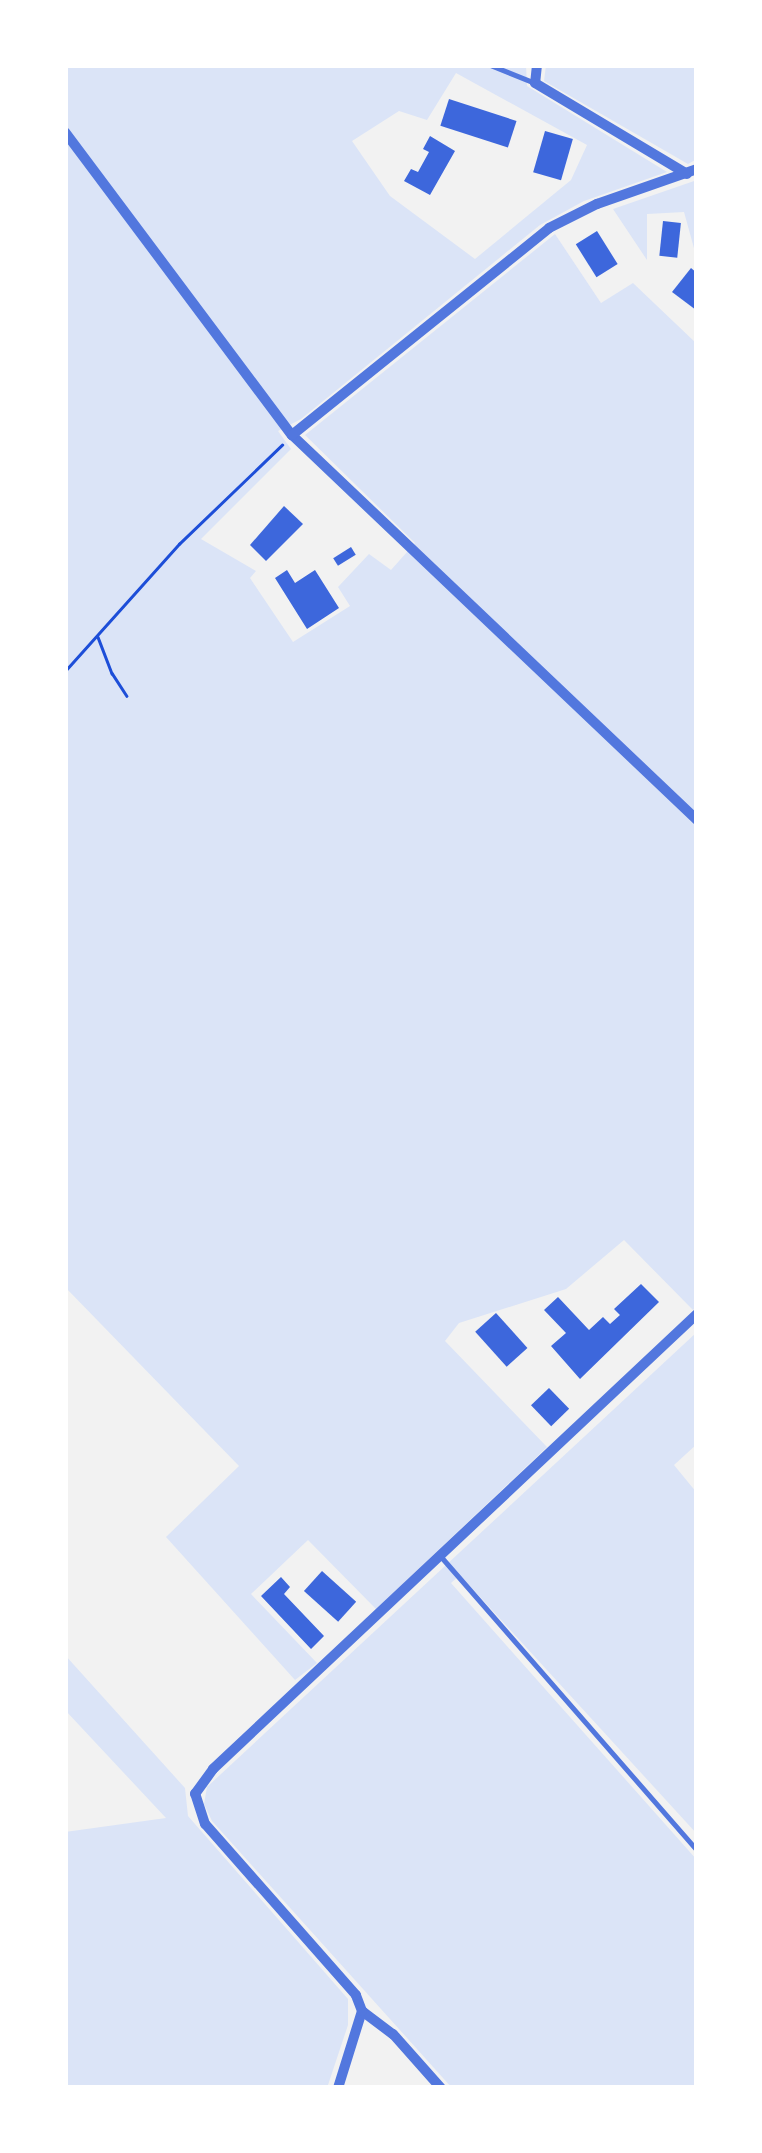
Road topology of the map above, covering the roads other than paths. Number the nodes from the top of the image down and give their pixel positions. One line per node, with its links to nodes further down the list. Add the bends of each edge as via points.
1 (490, 65): 3 (lane)
2 (537, 65): 3 (street)
3 (534, 82): 5 (street)
4 (65, 132): 6 (street)
5 (692, 172): 6 (street, via 549,228)
6 (292, 435): 7 (street)
7 (697, 820)
8 (697, 1314): 9 (street)
9 (442, 1558): 10 (lane); 11 (street, via 212,1769 195,1794 205,1824 356,1995)
10 (697, 1850)
11 (362, 2011): 12 (street); 13 (street, via 393,2034)
12 (338, 2088)
13 (441, 2088)

